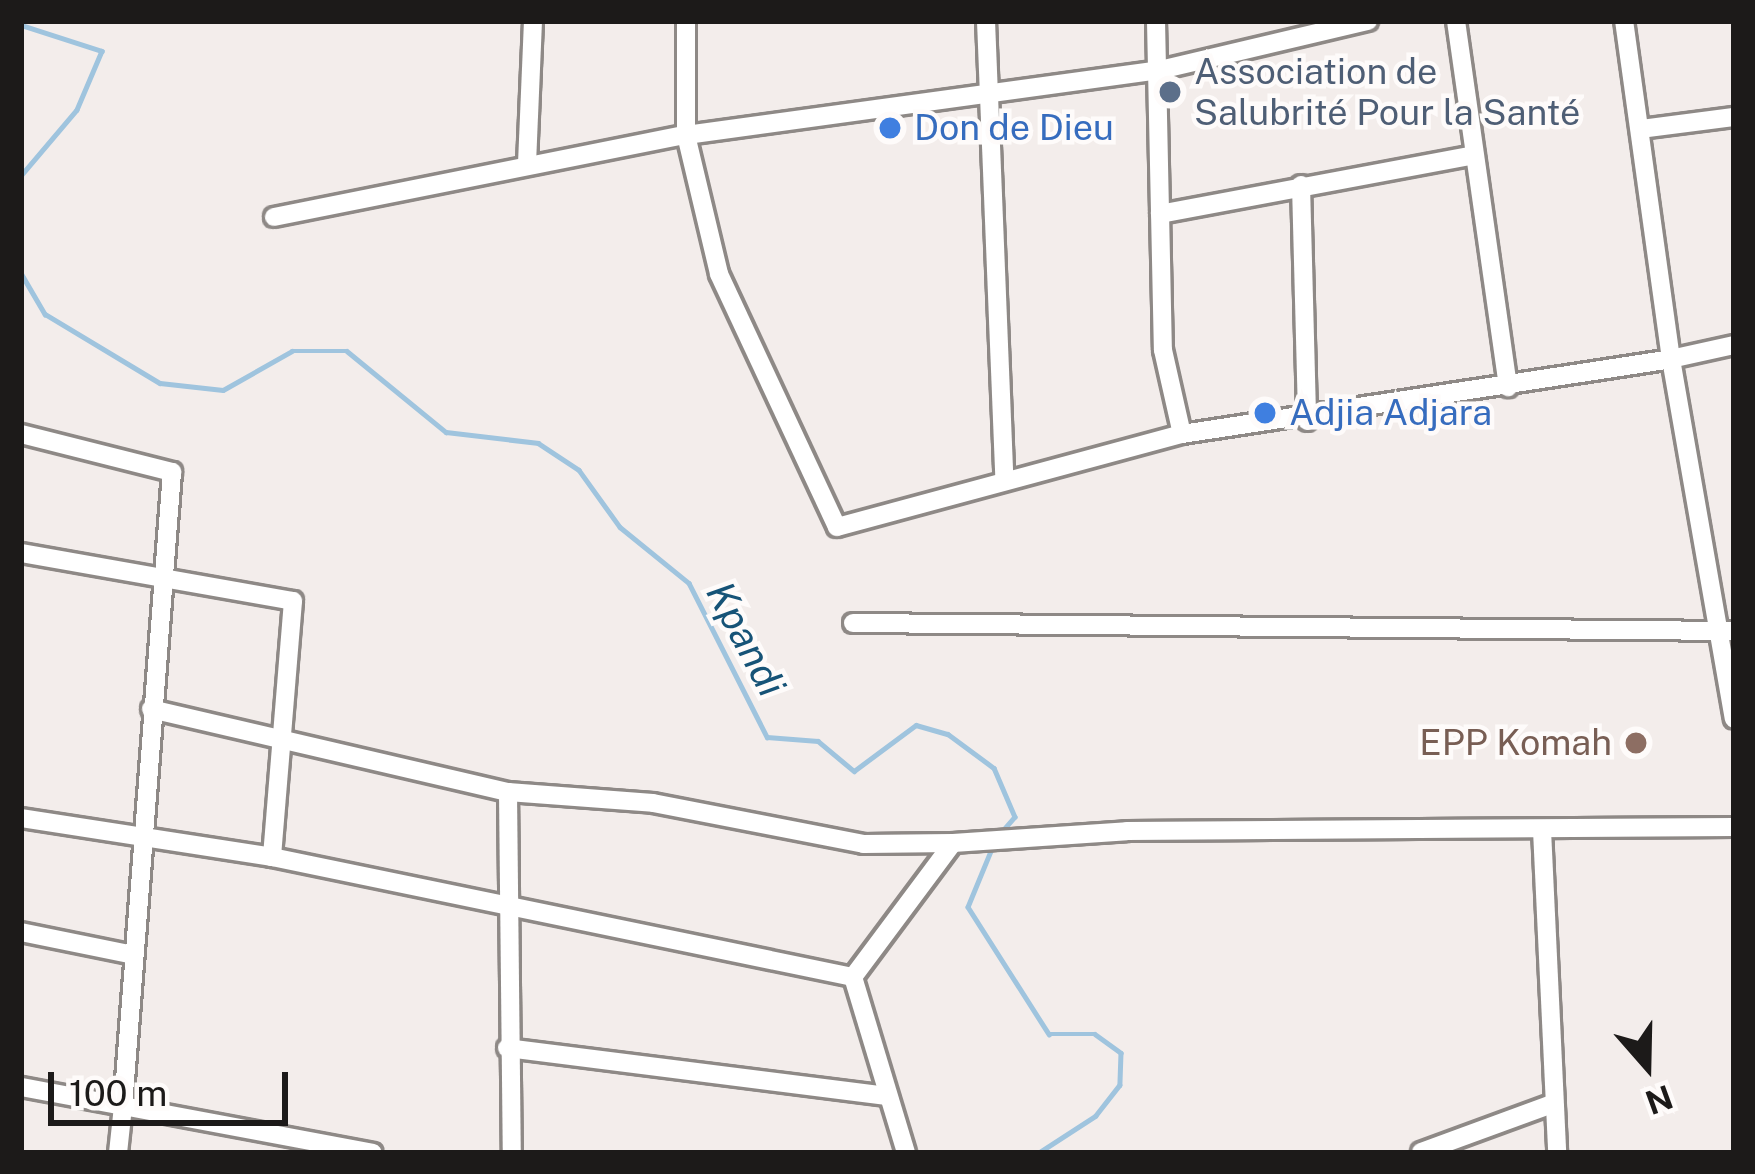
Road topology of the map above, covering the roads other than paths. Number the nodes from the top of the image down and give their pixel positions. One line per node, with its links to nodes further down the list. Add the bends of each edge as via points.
1 (533, 21): 14 (street)
2 (686, 21): 12 (street)
3 (986, 21): 9 (street)
4 (1156, 21): 8 (street)
5 (1368, 21): 8 (street)
6 (1456, 21): 13 (street)
7 (1624, 21): 11 (street)
8 (1156, 71): 9 (street); 16 (street)
9 (987, 97): 12 (street); 24 (street)
10 (1734, 117): 11 (street)
11 (1641, 128): 19 (street)
12 (686, 135): 14 (street); 24 (street, via 719,274 837,527)
13 (1471, 156): 15 (street); 20 (street)
14 (527, 164): 17 (street)
15 (1301, 185): 16 (street); 21 (street)
16 (1160, 214): 23 (street, via 1163,350)
17 (274, 218)
18 (1734, 345): 19 (street)
19 (1671, 359): 20 (street); 28 (street)
20 (1508, 387): 21 (street)
21 (1307, 421): 23 (street)
22 (21, 434): 26 (street, via 172,472)
23 (1182, 434): 24 (street)
24 (1004, 475)
25 (21, 553): 26 (street)
26 (163, 581): 29 (street); 31 (street, via 293,602)
27 (853, 622): 28 (street)
28 (1727, 631): 30 (street)
29 (151, 709): 31 (street); 37 (street)
30 (1734, 719)
31 (283, 736): 32 (street); 38 (street)
32 (508, 792): 36 (street, via 653,803 864,844); 39 (street)
33 (21, 818): 37 (street)
34 (1734, 827): 35 (street)
35 (1542, 830): 36 (street); 46 (street)
36 (962, 842): 42 (street)
37 (142, 845): 38 (street); 41 (street)
38 (272, 856): 39 (street)
39 (516, 914): 42 (street); 43 (street)
40 (21, 932): 41 (street)
41 (134, 955): 47 (street)
42 (853, 977): 45 (street)
43 (507, 1048): 45 (street); 52 (street)
44 (21, 1087): 47 (street)
45 (888, 1096): 53 (street)
46 (1552, 1104): 49 (street); 54 (street)
47 (123, 1106): 48 (street); 50 (street)
48 (280, 1144): 51 (street)
49 (1421, 1152)
50 (118, 1153)
51 (374, 1153)
52 (512, 1153)
53 (906, 1153)
54 (1557, 1153)

